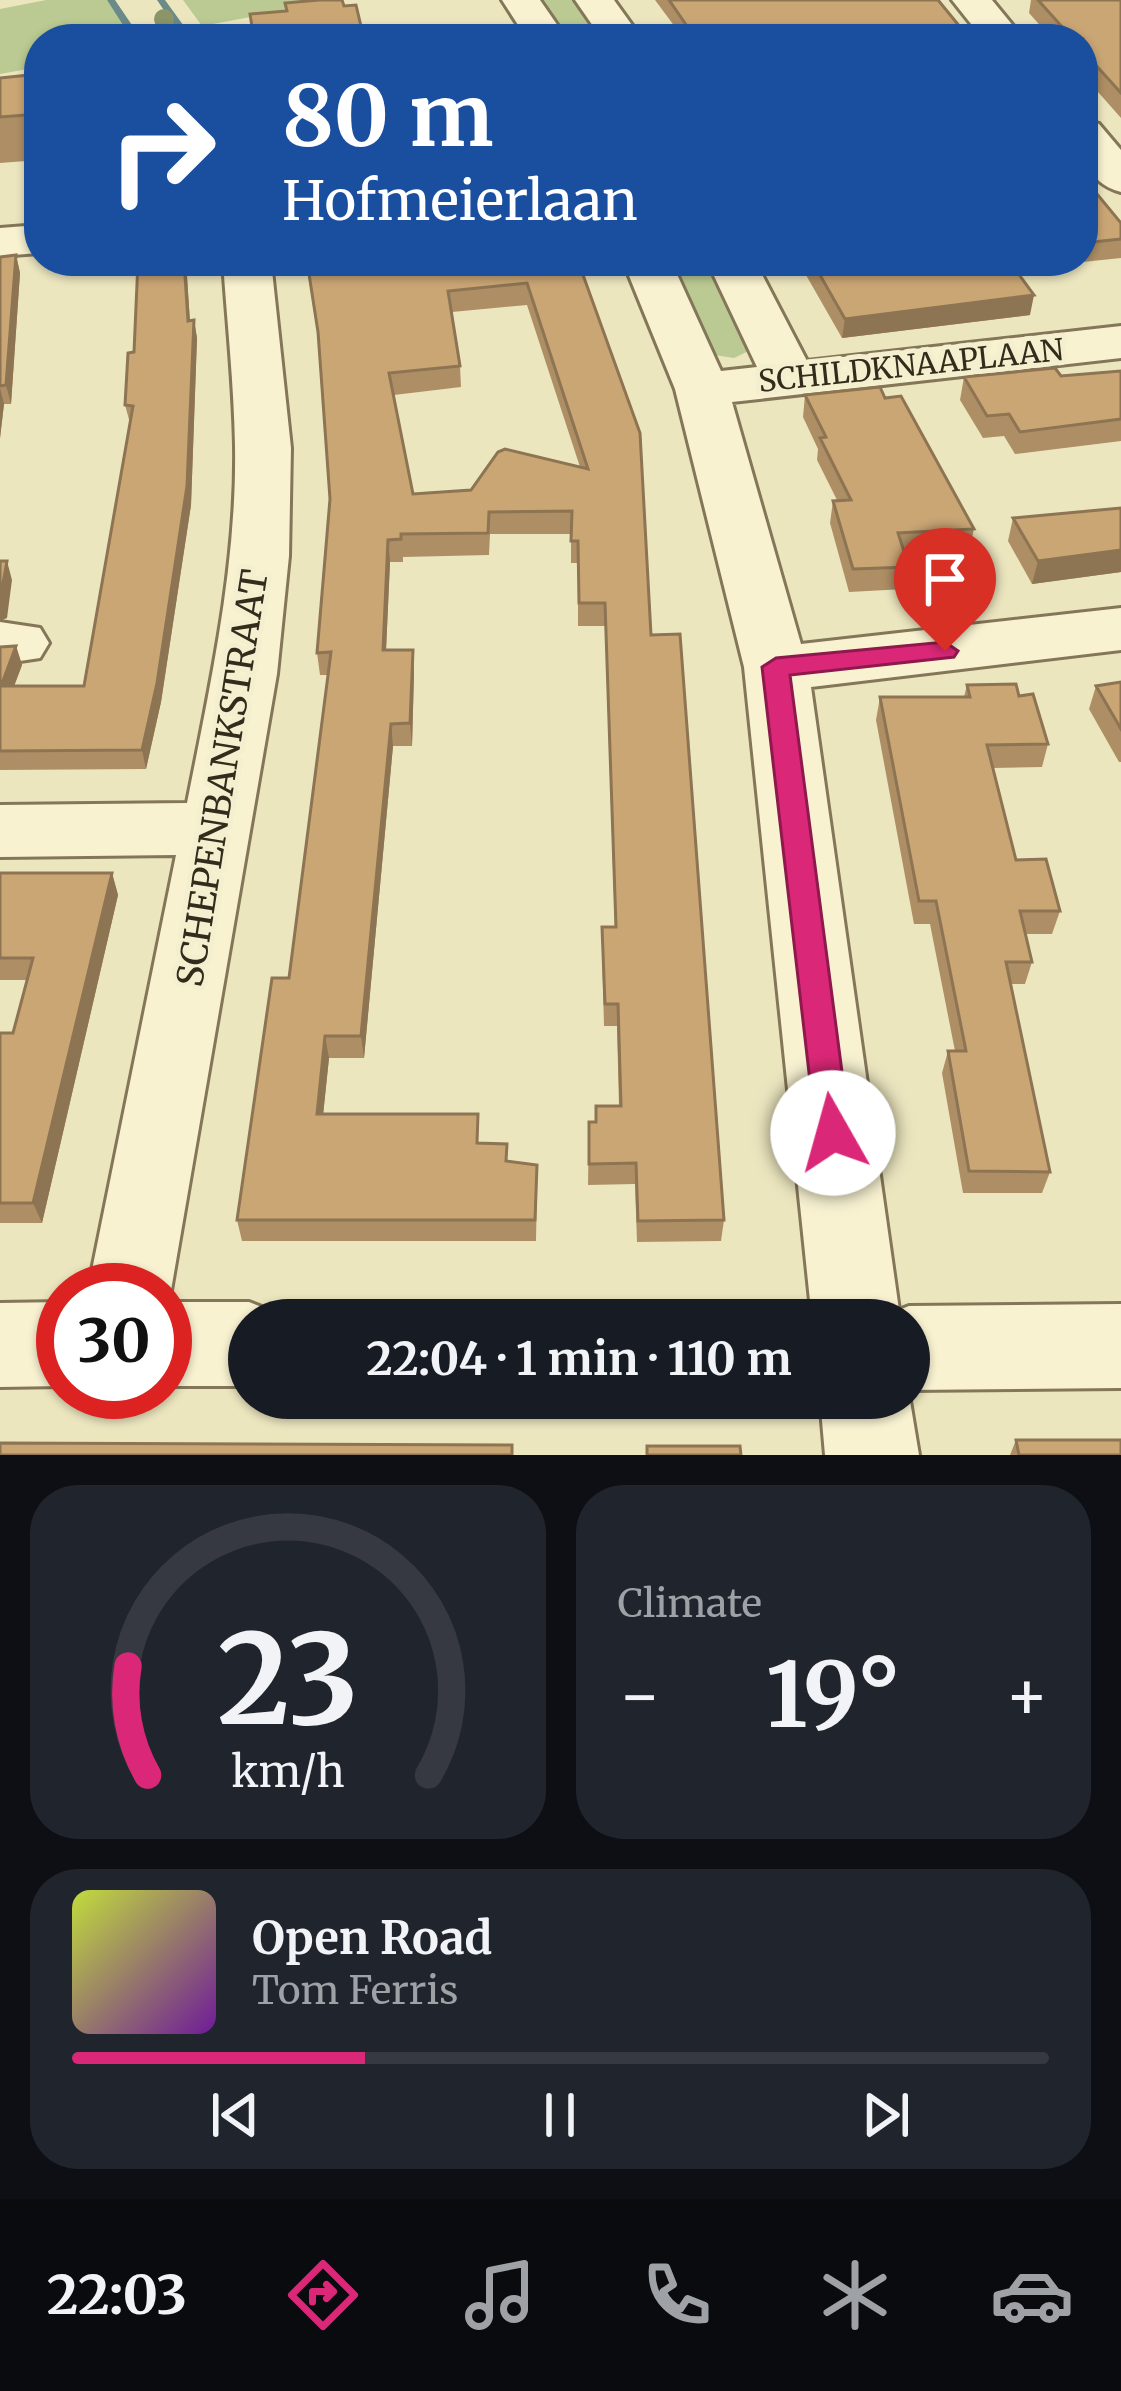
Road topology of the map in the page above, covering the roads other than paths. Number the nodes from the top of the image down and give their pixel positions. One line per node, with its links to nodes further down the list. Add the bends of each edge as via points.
1 (971, 0): 2 (street)
2 (991, 24)
3 (1098, 151): 4 (street)
4 (1121, 178)
5 (248, 276): 13 (street, SCHEPENBANKSTRAAT, via 263,448 259,556)
6 (653, 276): 10 (street)
7 (738, 276): 9 (street)
8 (1121, 342): 9 (street, SCHILDKNAAPLAAN)
9 (790, 380): 10 (street, SCHILDKNAAPLAAN)
10 (702, 388): 12 (street)
11 (1121, 629): 12 (street)
12 (776, 667): 16 (street)
13 (218, 829): 14 (street); 15 (street, SCHEPENBANKSTRAAT)
14 (0, 831)
15 (136, 1263)
16 (853, 1299)
17 (36, 1344): 20 (street)
18 (192, 1344): 19 (street)
19 (228, 1344)
20 (0, 1345)
21 (1121, 1346): 22 (street)
22 (930, 1348)
23 (868, 1419): 24 (street)
24 (872, 1455)

